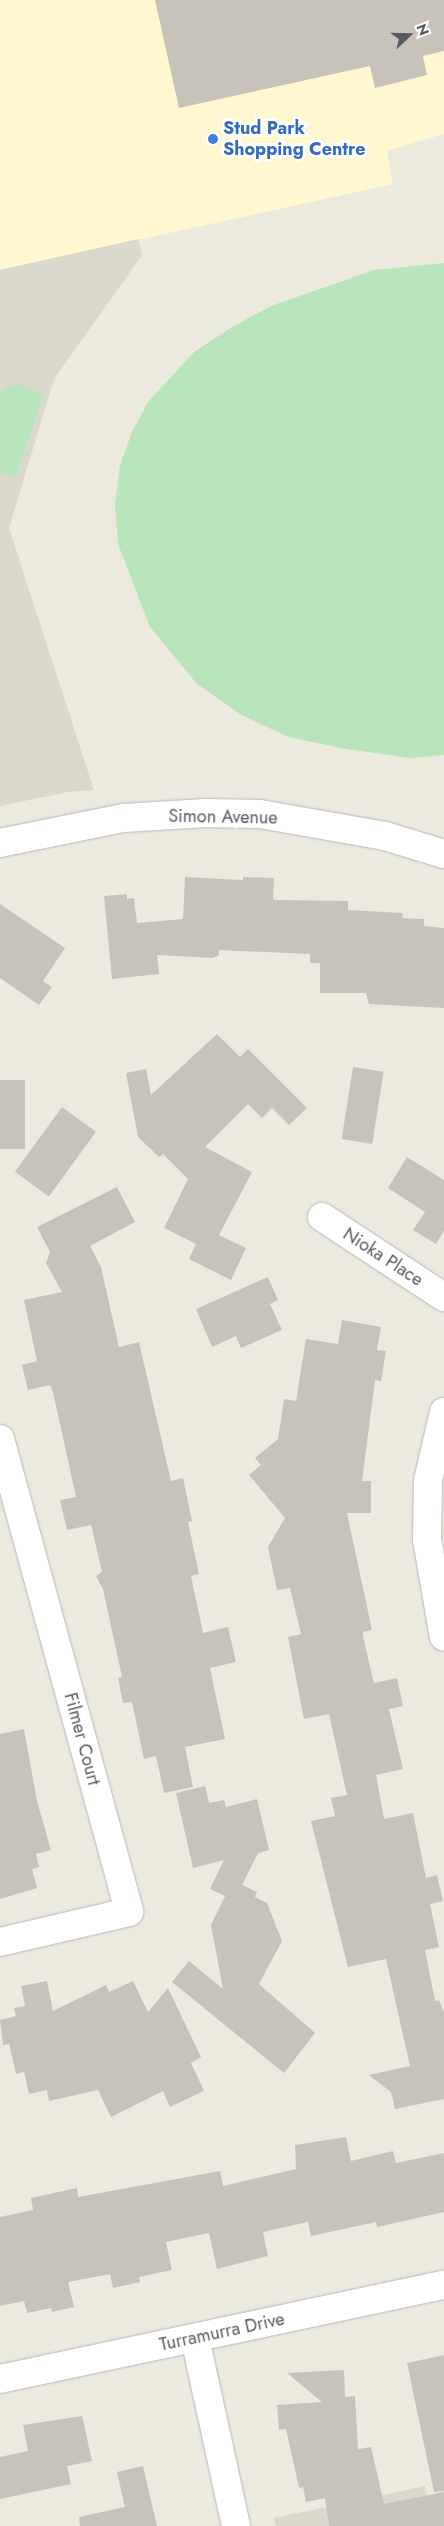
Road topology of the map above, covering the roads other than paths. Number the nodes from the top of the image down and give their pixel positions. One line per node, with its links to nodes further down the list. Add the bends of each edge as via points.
1 (0, 843): 2 (street, Simon Avenue, via 123,818 251,813 378,834)
2 (444, 854)
3 (322, 1217): 4 (street, Nioka Place)
4 (444, 1297)
5 (444, 1412): 7 (street, via 428,1481 427,1539)
6 (0, 1439): 8 (street, Filmer Court, via 129,1912)
7 (444, 1637)
8 (0, 1942)
9 (444, 2285): 10 (street, Turramurra Drive)
10 (195, 2338): 11 (street, Turramurra Drive); 12 (street)
11 (0, 2379)
12 (236, 2526)

